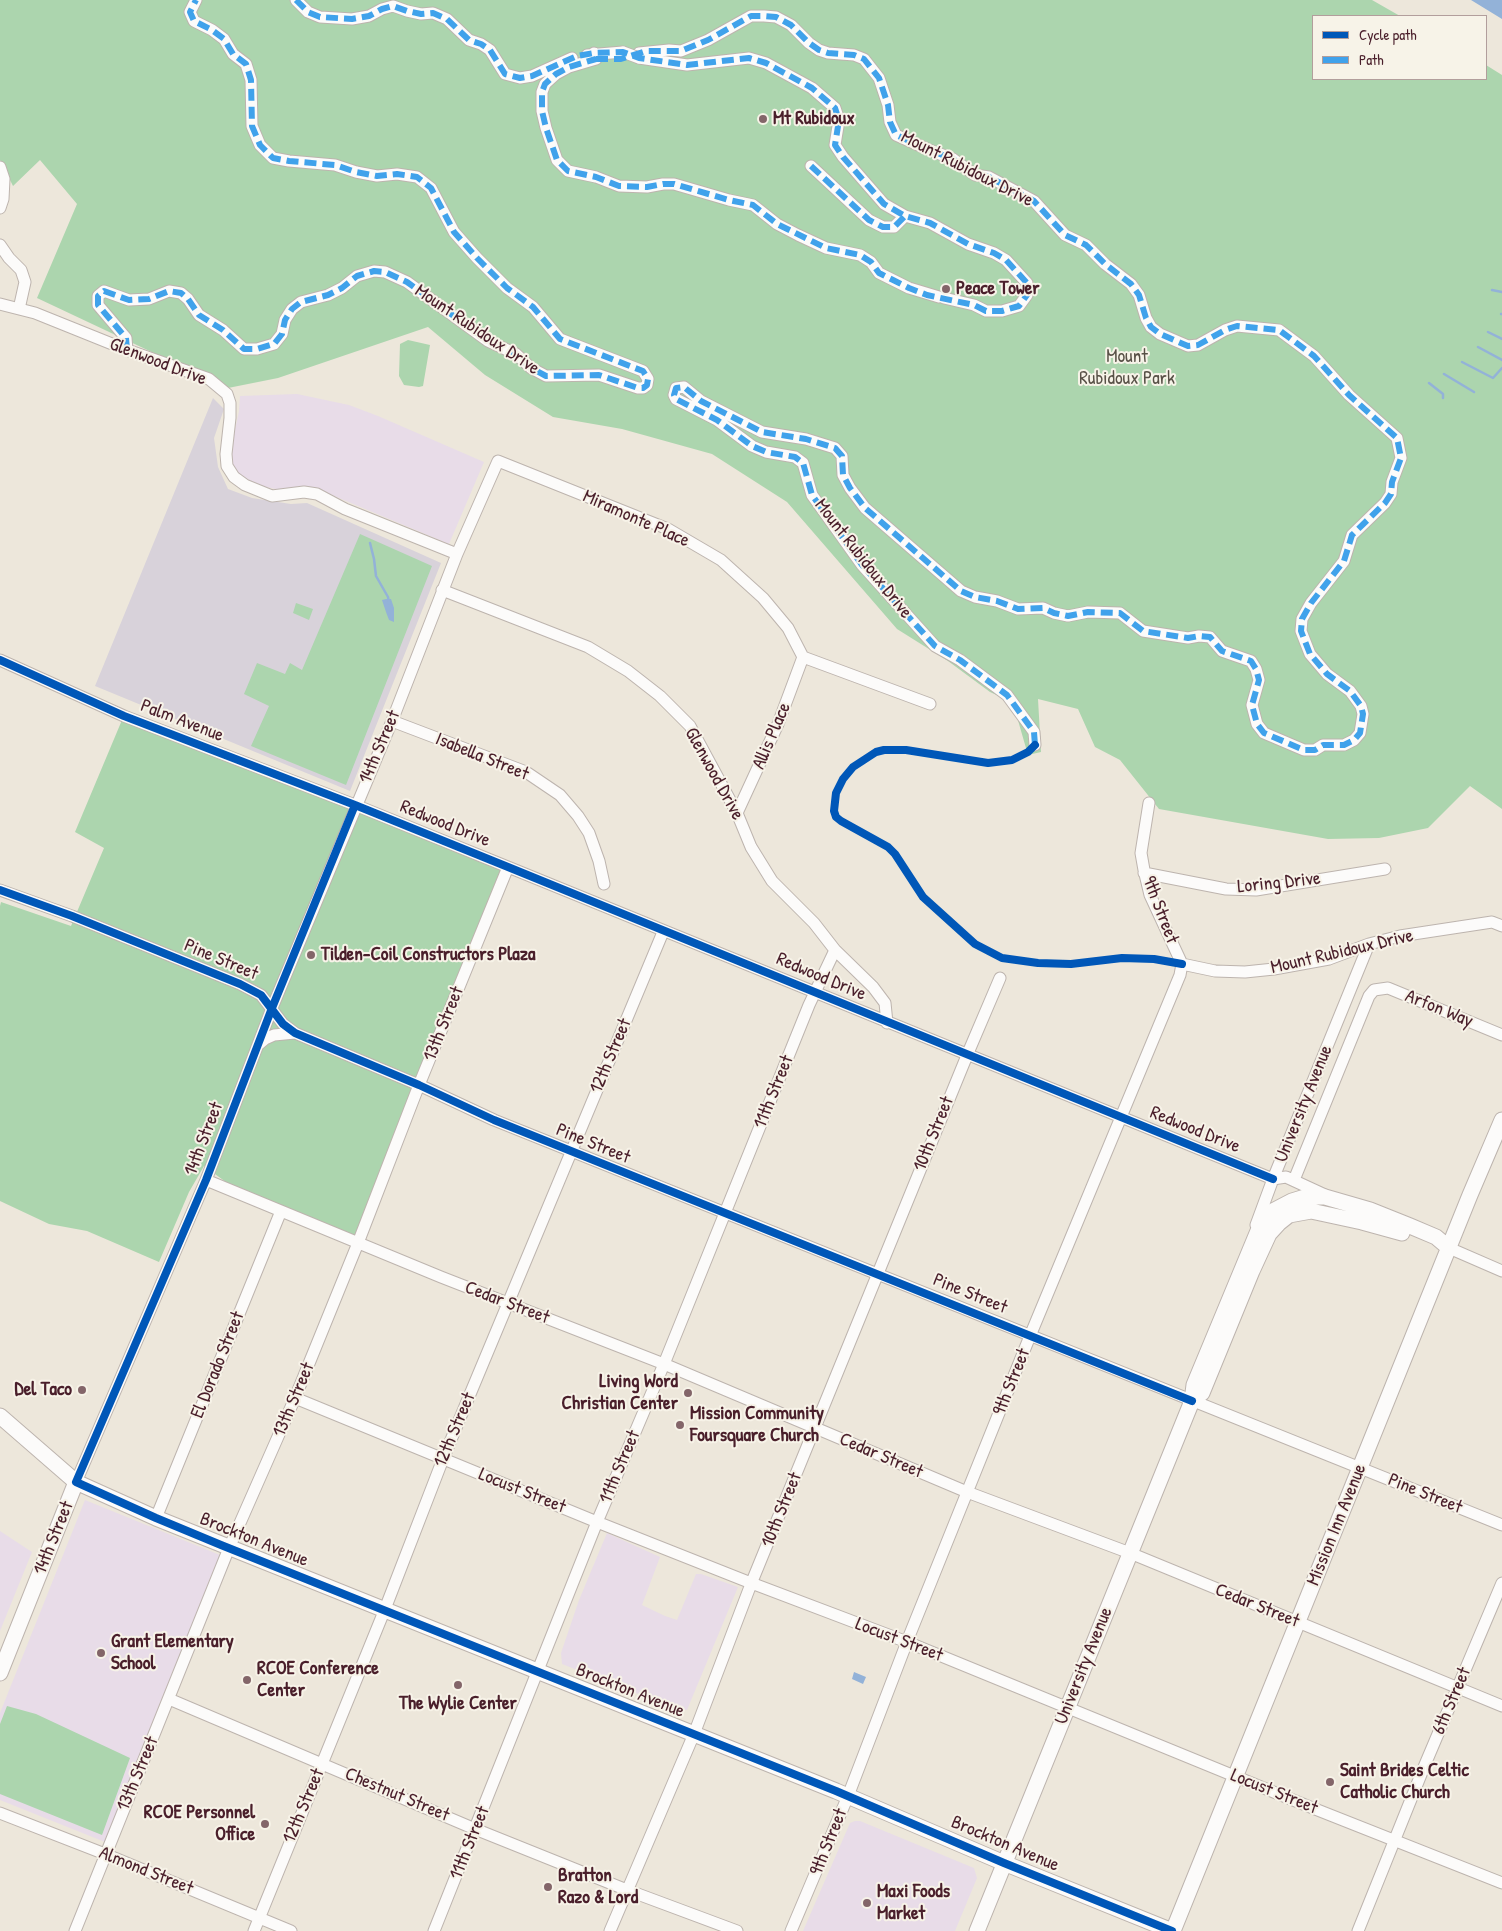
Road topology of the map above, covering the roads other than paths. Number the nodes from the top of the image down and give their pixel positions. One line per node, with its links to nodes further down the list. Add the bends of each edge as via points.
1 (196, 0): 12 (street, Mount Rubidoux Drive, via 190,12 194,21 212,30 246,64 251,80 252,126 260,145 273,158 334,165 377,176 417,177 431,188 454,232 507,288 533,307 560,339 643,371 648,379 647,385 638,388 599,375 546,376 406,282 385,272 374,271 357,276 328,296 301,302 292,309 282,334 274,344 257,349 244,348 199,315 181,294 169,291 149,299 129,300 104,291 98,296 98,305 126,338)
2 (296, 0): 4 (street, Mount Rubidoux Drive, via 308,12 320,17 352,19 370,16 393,6 421,14 433,13 447,19 469,40 490,50 505,74 520,78 577,56)
3 (639, 55): 4 (street, Mount Rubidoux Drive, bridge); 8 (street, Mount Rubidoux Drive, via 687,64 749,58 766,63 812,88 835,108 839,120 835,145 842,157 884,204); 20 (street, Mount Rubidoux Drive, via 658,50 681,51 751,16 764,16 791,25 819,50 864,59 879,78 896,134 954,159 975,175 989,177 1034,201 1065,235 1086,245 1131,284 1140,294 1148,323 1160,334 1188,346 1198,345 1237,326 1279,330 1314,356 1349,395 1398,438 1401,458 1391,494 1352,535 1344,561 1302,619 1301,631 1310,654 1327,674 1350,691 1361,706 1360,733 1344,745 1323,744 1315,750 1304,750 1264,733 1257,724 1252,705 1259,680 1256,669 1251,661 1222,651 1210,637 1188,638 1143,631 1120,613 1088,612 1068,616 1043,608 1018,609 961,591 865,508 846,482 842,456 836,448 762,432 701,400 684,387 676,388 676,399 717,420 752,446 795,457 803,463 812,495 862,565 935,646 1007,695 1034,732)
4 (595, 56): 8 (street, Mount Rubidoux Drive, via 556,74 545,84 542,92 542,111 557,160 568,172 596,177 619,186 674,184 753,205 798,235 826,248 860,255 879,273 909,288 986,311 1019,306 1027,295 1027,283 1006,260 930,223)
5 (811, 166): 8 (street, via 869,220 883,227 894,227)
6 (0, 167): 7 (street, via 4,179)
7 (0, 208)
8 (905, 216)
9 (0, 245): 11 (street, via 21,270 25,282)
10 (0, 304): 11 (street, Glenwood Drive)
11 (19, 309): 12 (street, Glenwood Drive)
12 (127, 350): 14 (street, Glenwood Drive, via 209,378 227,394 230,418 227,466 245,485 272,496 304,492 316,494)
13 (498, 460): 14 (street, 14th Street); 16 (street, Miramonte Place, via 668,529 721,560 764,598 788,628)
14 (457, 554): 15 (street, 14th Street)
15 (442, 590): 19 (street, 14th Street); 23 (street, Glenwood Drive, via 588,647 628,671 660,696 690,726)
16 (803, 657): 18 (street); 23 (street, Allis Place, via 778,724)
17 (0, 660): 22 (street, Palm Avenue, via 124,716)
18 (930, 704)
19 (392, 721): 22 (street, 14th Street); 27 (street, Isabella Street, via 526,772 560,795 588,833)
20 (1035, 745)
21 (1149, 803): 26 (street, 9th Street, via 1141,853)
22 (356, 805): 24 (street, Redwood Drive); 37 (street, 14th Street)
23 (737, 813): 32 (street, Glenwood Drive, via 751,847 772,881 814,923)
24 (508, 867): 30 (street, Redwood Drive); 43 (street, 13th Street)
25 (1385, 869): 26 (street, Loring Drive, via 1256,890 1226,889)
26 (1144, 873): 33 (street, 9th Street, via 1150,895)
27 (604, 884)
28 (0, 890): 37 (street, Pine Street, via 240,984 261,996)
29 (1497, 924): 31 (street, Mount Rubidoux Drive, via 1400,936)
30 (663, 932): 36 (street, Redwood Drive); 46 (street, 12th Street)
31 (1369, 944): 33 (street, Mount Rubidoux Drive, via 1329,959 1274,969 1215,971); 47 (street, University Avenue)
32 (835, 950): 36 (street, 11th Street); 38 (street, Glenwood Drive, via 885,1003)
33 (1182, 964): 44 (street, 9th Street)
34 (1000, 978): 42 (street, 10th Street)
35 (1374, 990): 40 (street, Arfon Way, via 1388,988); 49 (street, University Avenue, via 1369,996)
36 (816, 991): 38 (street, Redwood Drive); 51 (street, 11th Street)
37 (272, 1008): 39 (street, Pine Street, via 283,1024); 41 (street, 14th Street)
38 (888, 1023): 42 (street, Redwood Drive)
39 (295, 1033): 41 (street, via 274,1035); 43 (street, Pine Street)
40 (1502, 1035)
41 (258, 1045): 48 (street, 14th Street)
42 (968, 1053): 44 (street, Redwood Drive); 57 (street, 10th Street)
43 (419, 1085): 46 (street, Pine Street); 53 (street, 13th Street)
44 (1122, 1118): 47 (street, Redwood Drive); 59 (street, 9th Street)
45 (1502, 1120): 54 (main road, Mission Inn Avenue)
46 (570, 1152): 51 (street, Pine Street); 58 (street, 12th Street)
47 (1273, 1179): 49 (street, Redwood Drive, via 1286,1177); 55 (street, University Avenue)
48 (206, 1180): 50 (street, Cedar Street); 67 (street, 14th Street)
49 (1300, 1187): 52 (street); 54 (main road, Redwood Drive, via 1370,1210 1436,1237); 55 (main road, University Avenue, via 1292,1200 1265,1218)
50 (281, 1212): 53 (street, Cedar Street); 69 (street, El Dorado Street)
51 (724, 1213): 57 (street, Pine Street); 60 (street, 11th Street)
52 (1295, 1213): 54 (main road, Redwood Drive, via 1341,1217 1392,1229); 62 (main road, University Avenue, via 1269,1234 1202,1393)
53 (358, 1243): 58 (street, Cedar Street); 61 (street, 13th Street)
54 (1449, 1248): 56 (street, Redwood Drive); 66 (main road, Mission Inn Avenue)
55 (1243, 1266): 62 (main road, University Avenue, via 1193,1386)
56 (1502, 1271)
57 (878, 1274): 59 (street, Pine Street); 64 (street, 10th Street)
58 (509, 1303): 60 (street, Cedar Street); 65 (street, 12th Street)
59 (1030, 1336): 62 (street, Pine Street); 68 (street, 9th Street)
60 (664, 1364): 64 (street, Cedar Street); 70 (street, 11th Street)
61 (296, 1398): 65 (street, Locust Street); 72 (street, 13th Street)
62 (1192, 1401): 66 (street, Pine Street); 73 (main road, University Avenue)
63 (0, 1416): 67 (main road, Brockton Avenue)
64 (815, 1429): 68 (street, Cedar Street); 75 (street, 10th Street)
65 (443, 1459): 70 (street, Locust Street); 76 (street, 12th Street)
66 (1360, 1468): 71 (street, Pine Street); 77 (main road, Mission Inn Avenue)
67 (76, 1482): 69 (main road, Brockton Avenue); 80 (main road, 14th Street)
68 (967, 1492): 73 (street, Cedar Street); 78 (street, 9th Street)
69 (156, 1518): 72 (main road, Brockton Avenue)
70 (597, 1522): 75 (street, Locust Street); 79 (street, 11th Street)
71 (1502, 1524)
72 (229, 1548): 76 (main road, Brockton Avenue); 82 (street, 13th Street)
73 (1130, 1553): 77 (street, Cedar Street); 84 (main road, University Avenue)
74 (1502, 1583): 81 (street, 6th Street)
75 (751, 1584): 78 (street, Locust Street); 85 (street, 10th Street)
76 (385, 1609): 79 (main road, Brockton Avenue); 86 (street, 12th Street)
77 (1299, 1622): 81 (street, Cedar Street); 87 (main road, Mission Inn Avenue)
78 (907, 1642): 84 (street, Locust Street); 88 (street, 9th Street)
79 (538, 1671): 85 (main road, Brockton Avenue); 90 (street, 11th Street)
80 (0, 1673)
81 (1458, 1688): 83 (street, Cedar Street); 91 (street, 6th Street)
82 (169, 1699): 86 (street, Chestnut Street); 92 (street, 13th Street)
83 (1502, 1706)
84 (1068, 1708): 87 (street, Locust Street); 93 (main road, University Avenue)
85 (694, 1734): 88 (main road, Brockton Avenue); 95 (street, 10th Street)
86 (322, 1763): 90 (street, Chestnut Street); 96 (street, 12th Street)
87 (1236, 1776): 91 (street, Locust Street); 106 (main road, Mission Inn Avenue)
88 (848, 1796): 93 (main road, Brockton Avenue); 104 (street, 9th Street)
89 (0, 1813): 92 (street, Almond Street)
90 (476, 1829): 95 (street, Chestnut Street); 101 (street, 11th Street)
91 (1396, 1841): 94 (street, Locust Street); 107 (street, 6th Street)
92 (105, 1854): 96 (street, Almond Street); 98 (street, 13th Street)
93 (1004, 1863): 105 (main road, University Avenue); 106 (main road, Brockton Avenue)
94 (1502, 1883)
95 (627, 1890): 97 (street, Chestnut Street); 102 (street, 10th Street)
96 (258, 1918): 99 (street, 12th Street); 100 (street, Almond Street)
97 (721, 1928): 103 (street, Chestnut Street)
98 (75, 1931)
99 (254, 1931)
100 (291, 1931)
101 (434, 1931)
102 (610, 1931)
103 (737, 1931)
104 (791, 1931)
105 (977, 1931)
106 (1172, 1931)
107 (1358, 1931)

